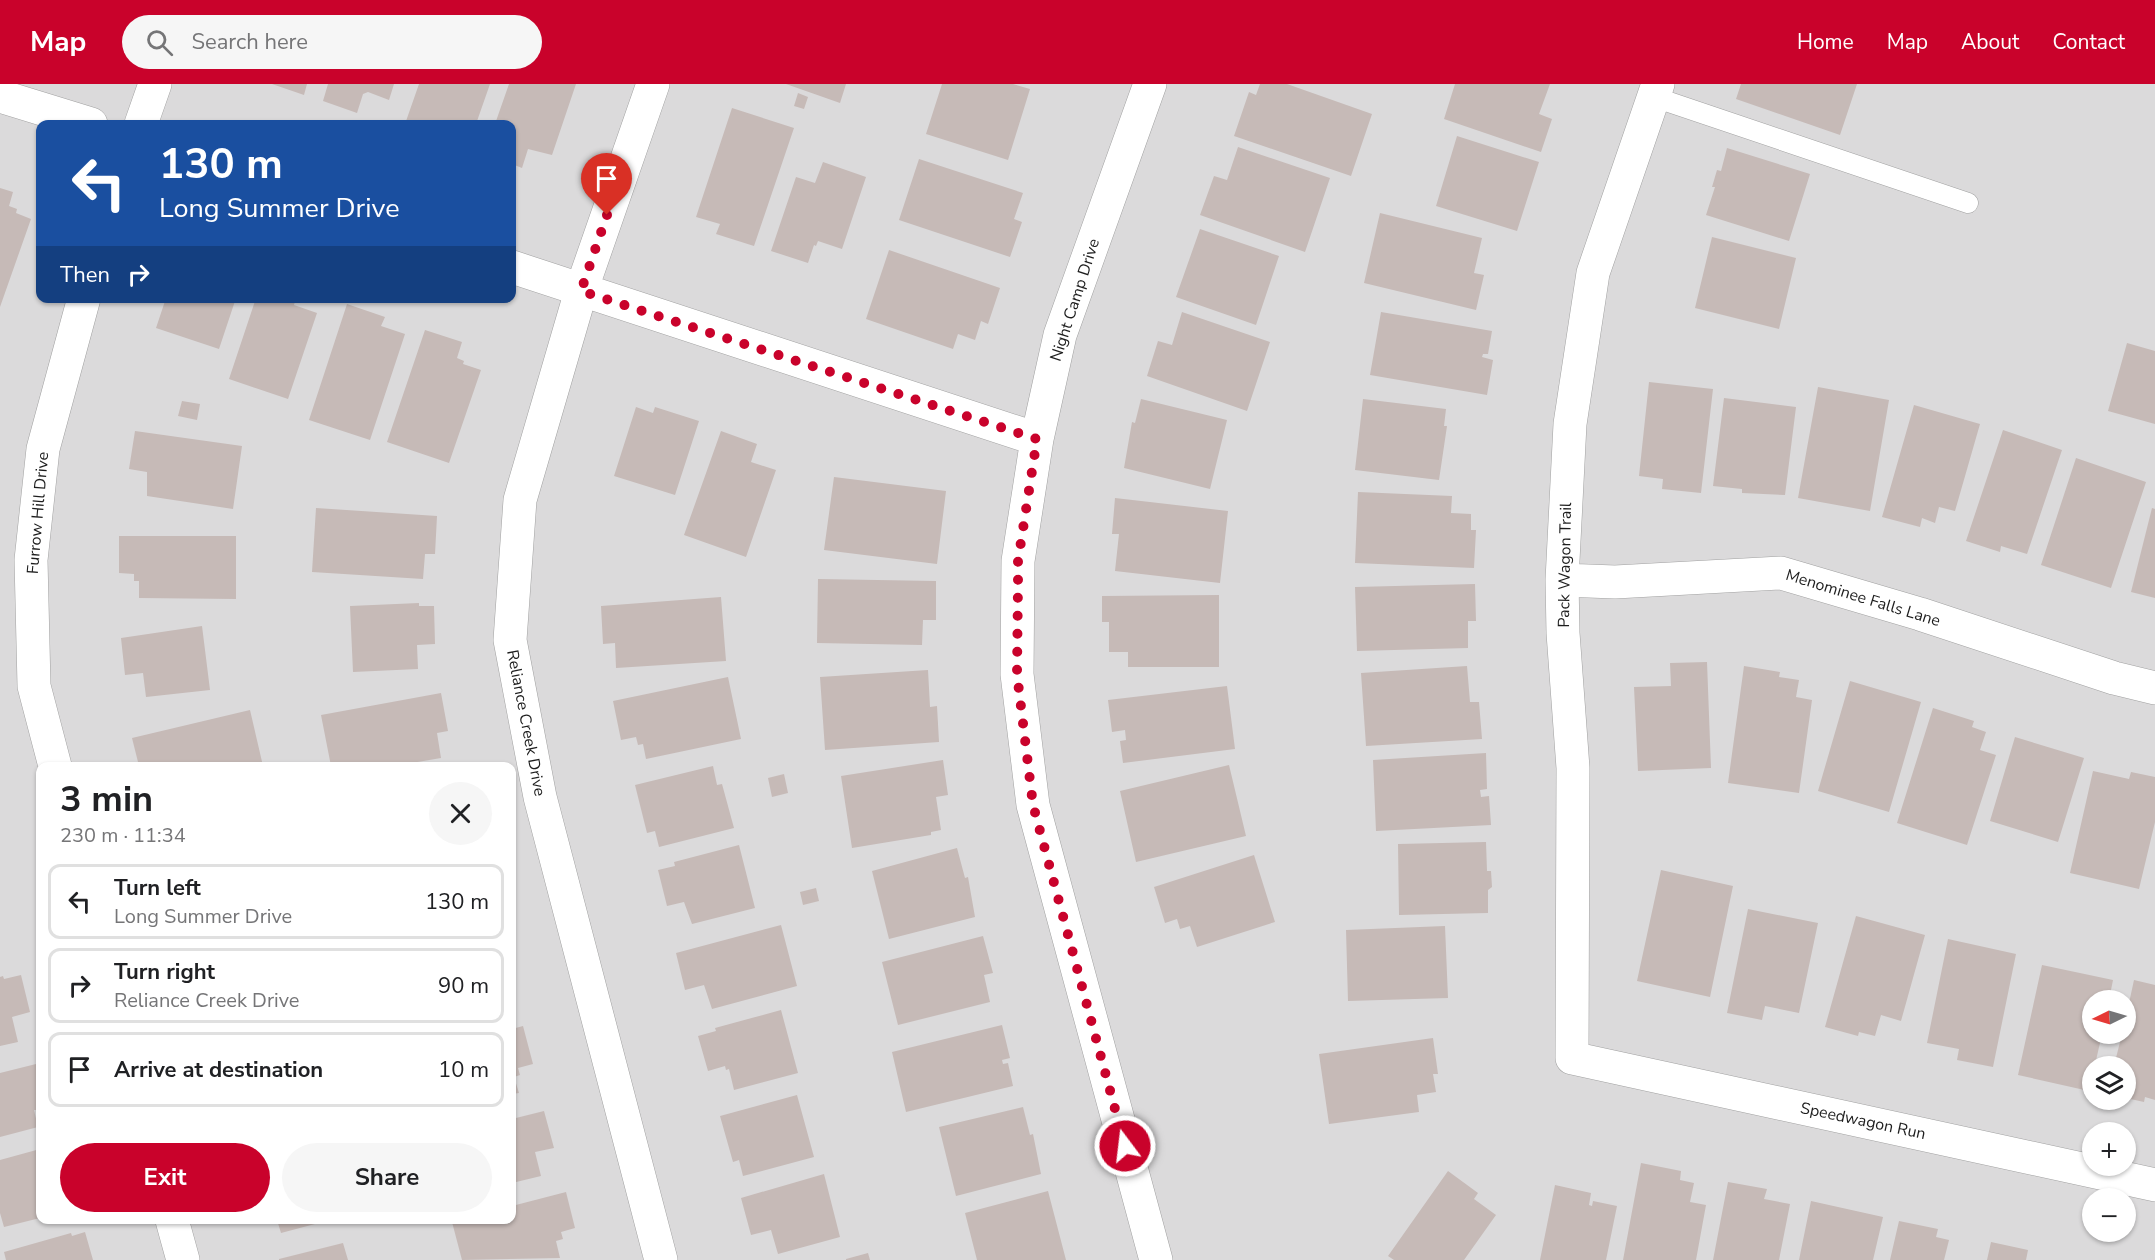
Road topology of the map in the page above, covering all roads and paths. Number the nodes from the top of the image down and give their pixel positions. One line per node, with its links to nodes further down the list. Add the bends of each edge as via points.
1 (155, 84): 7 (street)
2 (653, 84): 10 (street, Reliance Creek Drive)
3 (1150, 84): 12 (street, Night Camp Drive, via 1060,335)
4 (1656, 90): 8 (lane); 13 (street, Pack Wagon Trail, via 1593,273 1570,424)
5 (0, 96): 6 (street)
6 (78, 120)
7 (142, 120)
8 (1968, 202)
9 (516, 268): 10 (street)
10 (581, 291): 12 (street); 20 (street, Reliance Creek Drive, via 520,500 510,640 540,797)
11 (83, 303): 15 (street, Furrow Hill Drive, via 43,448 31,560 34,686)
12 (1037, 439): 21 (street, Night Camp Drive, via 1018,561 1017,674 1033,805)
13 (1562, 580): 14 (street, Menominee Falls Lane, via 1615,582 1780,573); 16 (street, Pack Wagon Trail, via 1573,768)
14 (2155, 688)
15 (54, 762)
16 (1572, 1058): 17 (street, Speedwagon Run)
17 (2155, 1185)
18 (173, 1224): 19 (street)
19 (183, 1260)
20 (662, 1260)
21 (1156, 1260)

